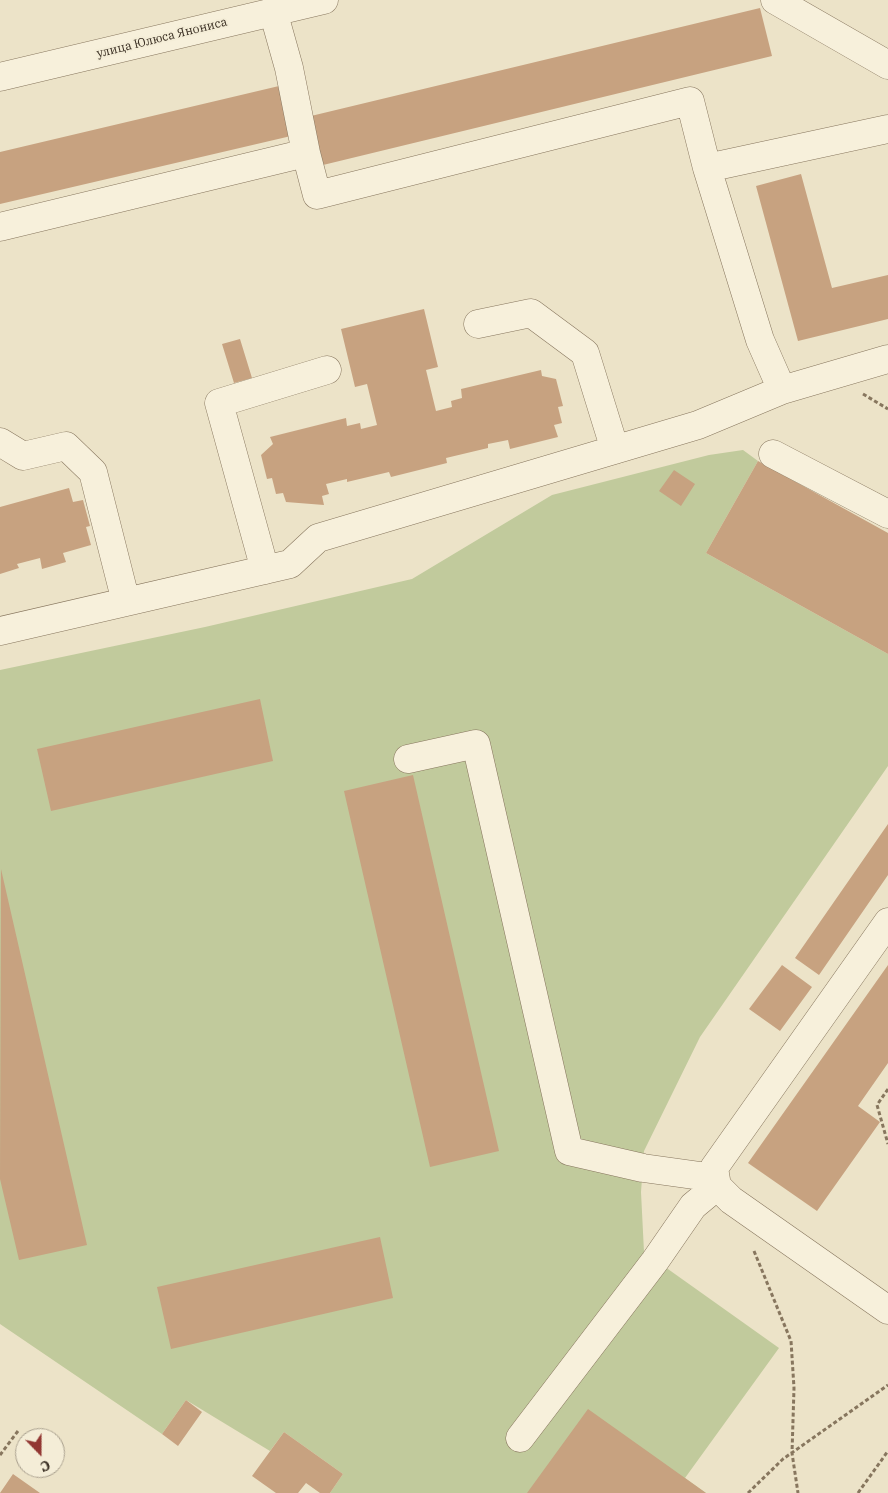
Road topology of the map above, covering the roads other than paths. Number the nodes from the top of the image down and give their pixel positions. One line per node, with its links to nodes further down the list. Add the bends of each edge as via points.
1 (324, 0): 3 (street, улица Юлюса Янониса)
2 (775, 0): 4 (street)
3 (273, 11): 5 (street, улица Юлюса Янониса); 7 (street, via 289,68)
4 (888, 65)
5 (0, 77)
6 (888, 129): 8 (street)
7 (306, 153): 8 (street, via 317,195 690,101); 9 (street)
8 (707, 168): 13 (street, via 760,340)
9 (0, 227)
10 (478, 324): 15 (street, via 531,313 585,354)
11 (888, 359): 13 (street)
12 (327, 370): 18 (street, via 219,403)
13 (782, 390): 15 (street, via 698,425)
14 (0, 442): 19 (street, via 23,456 66,446 93,472)
15 (615, 450): 18 (street, via 318,538 290,564)
16 (773, 454): 17 (street)
17 (888, 514)
18 (265, 570): 19 (street)
19 (126, 602): 20 (street)
20 (0, 631)
21 (408, 759): 23 (street, via 476,744 568,1151)
22 (888, 922): 23 (street, via 714,1168)
23 (716, 1182): 24 (street, via 731,1200); 25 (street, via 693,1206)
24 (888, 1310)
25 (520, 1438)

